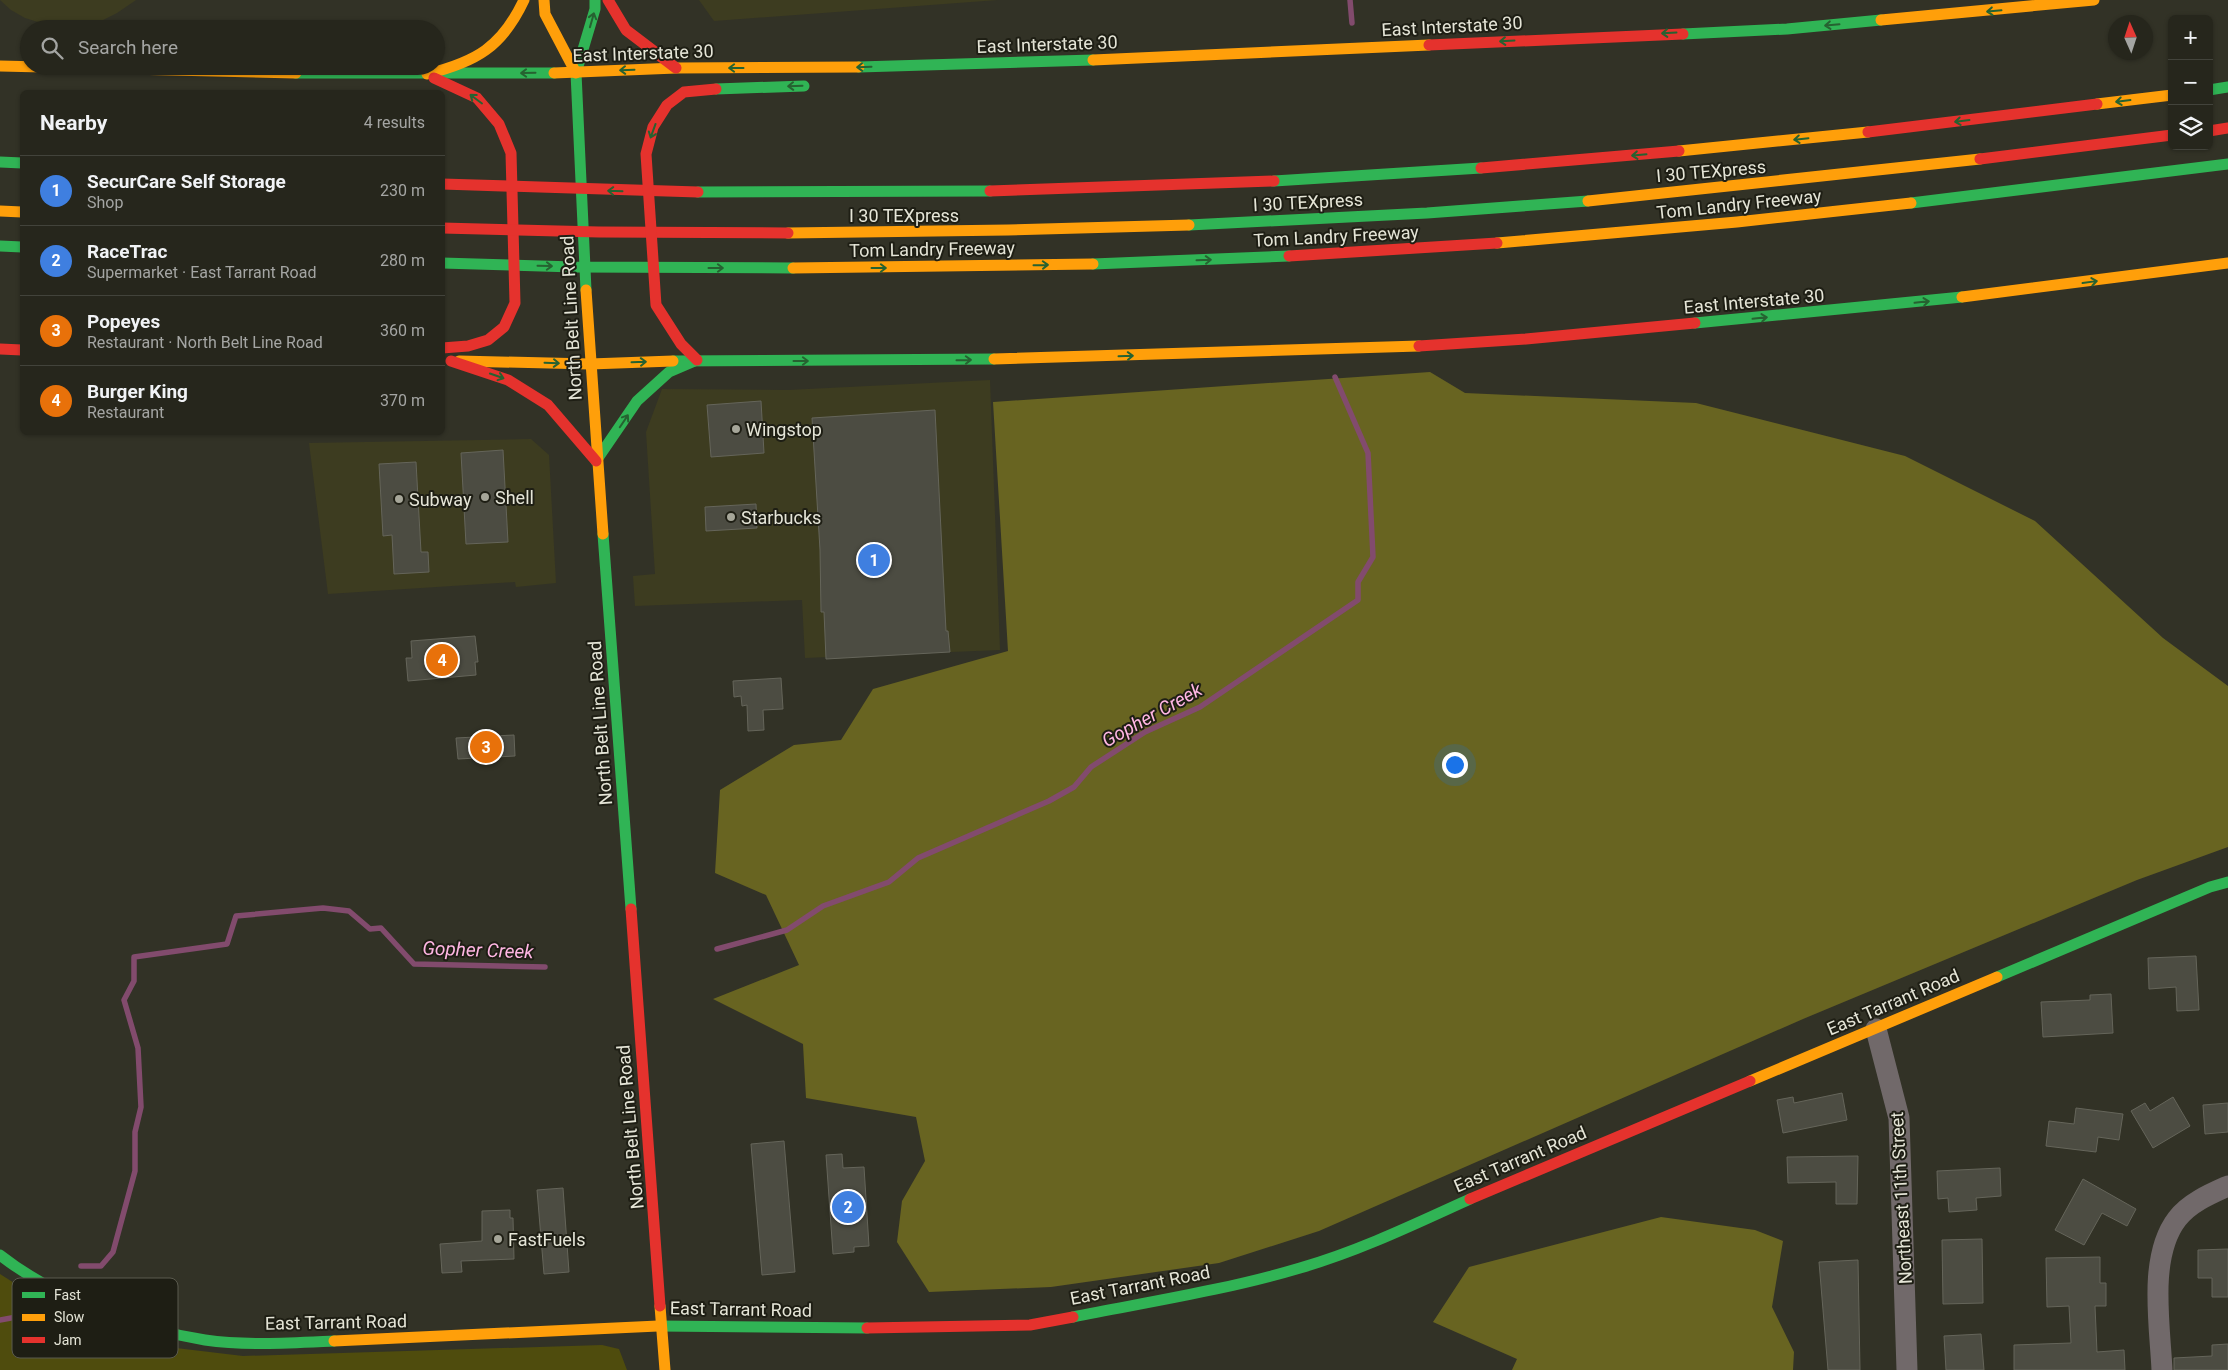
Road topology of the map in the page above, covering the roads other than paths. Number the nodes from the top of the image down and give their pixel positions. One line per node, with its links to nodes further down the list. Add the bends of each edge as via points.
1 (524, 0): 10 (main road, via 504,36 459,67)
2 (544, 0): 11 (main road, North Belt Line Road, via 545,14)
3 (595, 0): 11 (main road, North Belt Line Road, one-way to 3)
4 (608, 0): 8 (main road, via 626,30)
5 (2094, 0): 9 (main road, East Interstate 30, one-way to 9, via 1786,29)
6 (0, 66): 7 (main road, East Interstate 30)
7 (20, 66)
8 (676, 68): 9 (main road, East Interstate 30, one-way to 8); 11 (main road, East Interstate 30, one-way to 11)
9 (837, 68): 34 (main road, one-way to 34, via 819,83 701,88 684,92 667,104 653,127 646,154 656,305 681,344)
10 (445, 70)
11 (576, 73): 12 (main road, East Interstate 30, one-way to 12); 36 (main road, North Belt Line Road)
12 (445, 74)
13 (429, 75): 31 (main road, one-way to 13, via 485,344 498,334 511,315 515,303 511,153 499,124 477,98)
14 (2228, 87): 15 (main road)
15 (2213, 89)
16 (2168, 94): 23 (main road, one-way to 23, via 1849,134 1579,160 1445,171 1182,185 1046,190 663,192)
17 (2228, 128): 18 (main road)
18 (2213, 130)
19 (2168, 136): 26 (main road, I 30 TEXpress, via 1863,174 1429,213 1025,231 664,233)
20 (3, 161): 21 (main road)
21 (20, 163)
22 (2228, 164): 29 (main road, Tom Landry Freeway, one-way to 22, via 668,268 1045,265 1310,256 1708,225)
23 (448, 184)
24 (0, 211): 25 (main road)
25 (20, 212)
26 (445, 228)
27 (0, 246): 28 (main road)
28 (20, 247)
29 (445, 263)
30 (2228, 263): 34 (main road, East Interstate 30, one-way to 30, via 922,362 1373,349 1536,338 1999,294)
31 (445, 348)
32 (0, 349): 33 (main road)
33 (20, 350)
34 (697, 360): 36 (main road, East Interstate 30, one-way to 34); 37 (main road, one-way to 34, via 644,394 669,372)
35 (447, 361): 36 (main road, East Interstate 30, one-way to 36); 37 (main road, one-way to 37, via 508,380 548,405)
36 (590, 364): 37 (main road, North Belt Line Road)
37 (596, 461): 43 (main road, North Belt Line Road)
38 (2228, 882): 39 (main road, East Tarrant Road)
39 (1876, 1029): 43 (main road, East Tarrant Road, via 1493,1188 1389,1235 1301,1268 1030,1325 882,1328); 46 (street, Northeast 11th Street, via 1899,1118)
40 (2228, 1186): 47 (street, via 2203,1197 2177,1219 2159,1257)
41 (0, 1255): 42 (main road, East Tarrant Road)
42 (36, 1278)
43 (661, 1326): 44 (main road, East Tarrant Road, via 283,1342 207,1340); 45 (main road, North Belt Line Road)
44 (178, 1335)
45 (665, 1370)
46 (1907, 1370)
47 (2162, 1370)

